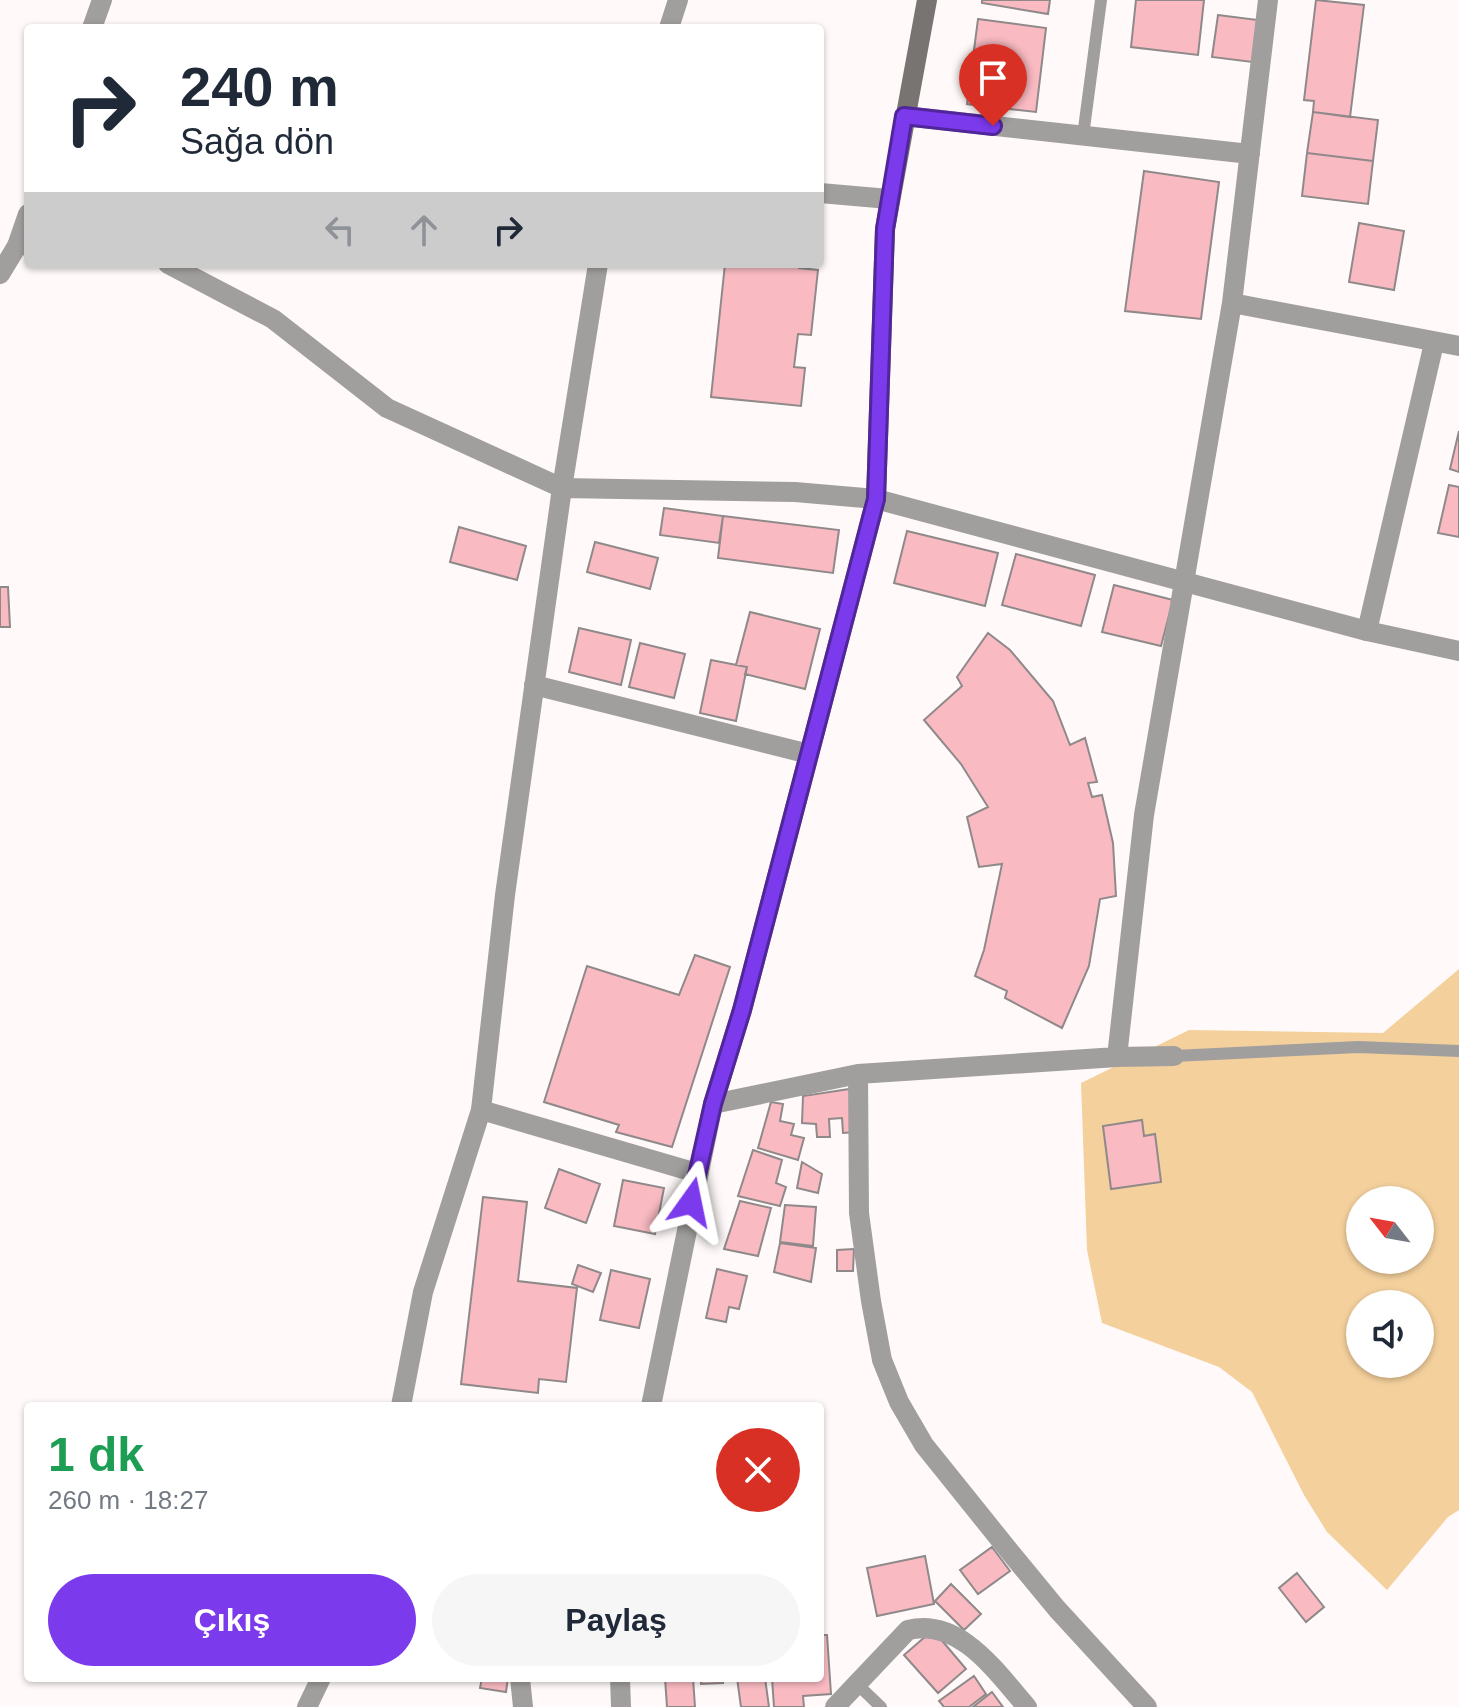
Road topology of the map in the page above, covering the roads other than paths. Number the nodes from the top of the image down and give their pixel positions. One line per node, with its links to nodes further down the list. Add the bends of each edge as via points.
1 (102, 0): 6 (street)
2 (678, 0): 7 (street)
3 (927, 0): 8 (main road)
4 (1101, 0): 9 (lane)
5 (1268, 0): 10 (street)
6 (93, 24)
7 (670, 24)
8 (904, 116): 9 (street); 12 (main road)
9 (1083, 136): 10 (street)
10 (1250, 154): 17 (street)
11 (824, 193): 12 (street)
12 (889, 199): 21 (main road)
13 (22, 245): 16 (street)
14 (176, 268): 20 (street, via 273,319 387,408)
15 (597, 268): 20 (street)
16 (0, 274)
17 (1232, 303): 18 (street); 22 (street)
18 (1434, 343): 19 (street); 23 (street)
19 (1459, 346)
20 (562, 488): 21 (street, via 795,492); 25 (street)
21 (876, 499): 22 (street); 26 (street)
22 (1182, 580): 23 (street); 29 (street, via 1144,815)
23 (1367, 631): 24 (street)
24 (1459, 651)
25 (534, 685): 26 (street); 32 (street)
26 (809, 754): 31 (street)
27 (1459, 1051): 28 (lane, via 1358,1047)
28 (1174, 1056): 29 (street)
29 (1117, 1057): 30 (street)
30 (858, 1074): 31 (street); 46 (street, via 859,1213 882,1360 899,1402 924,1445 1048,1598)
31 (713, 1104): 33 (street)
32 (481, 1110): 33 (street); 34 (street, via 423,1292)
33 (697, 1173): 35 (street)
34 (402, 1402)
35 (652, 1402)
36 (319, 1682): 40 (street)
37 (520, 1682): 41 (street)
38 (620, 1682): 42 (street)
39 (857, 1684): 43 (street); 44 (lane); 45 (street, via 908,1630 936,1628 977,1651)
40 (307, 1707)
41 (523, 1707)
42 (621, 1707)
43 (835, 1707)
44 (881, 1707)
45 (1027, 1707)
46 (1147, 1707)

